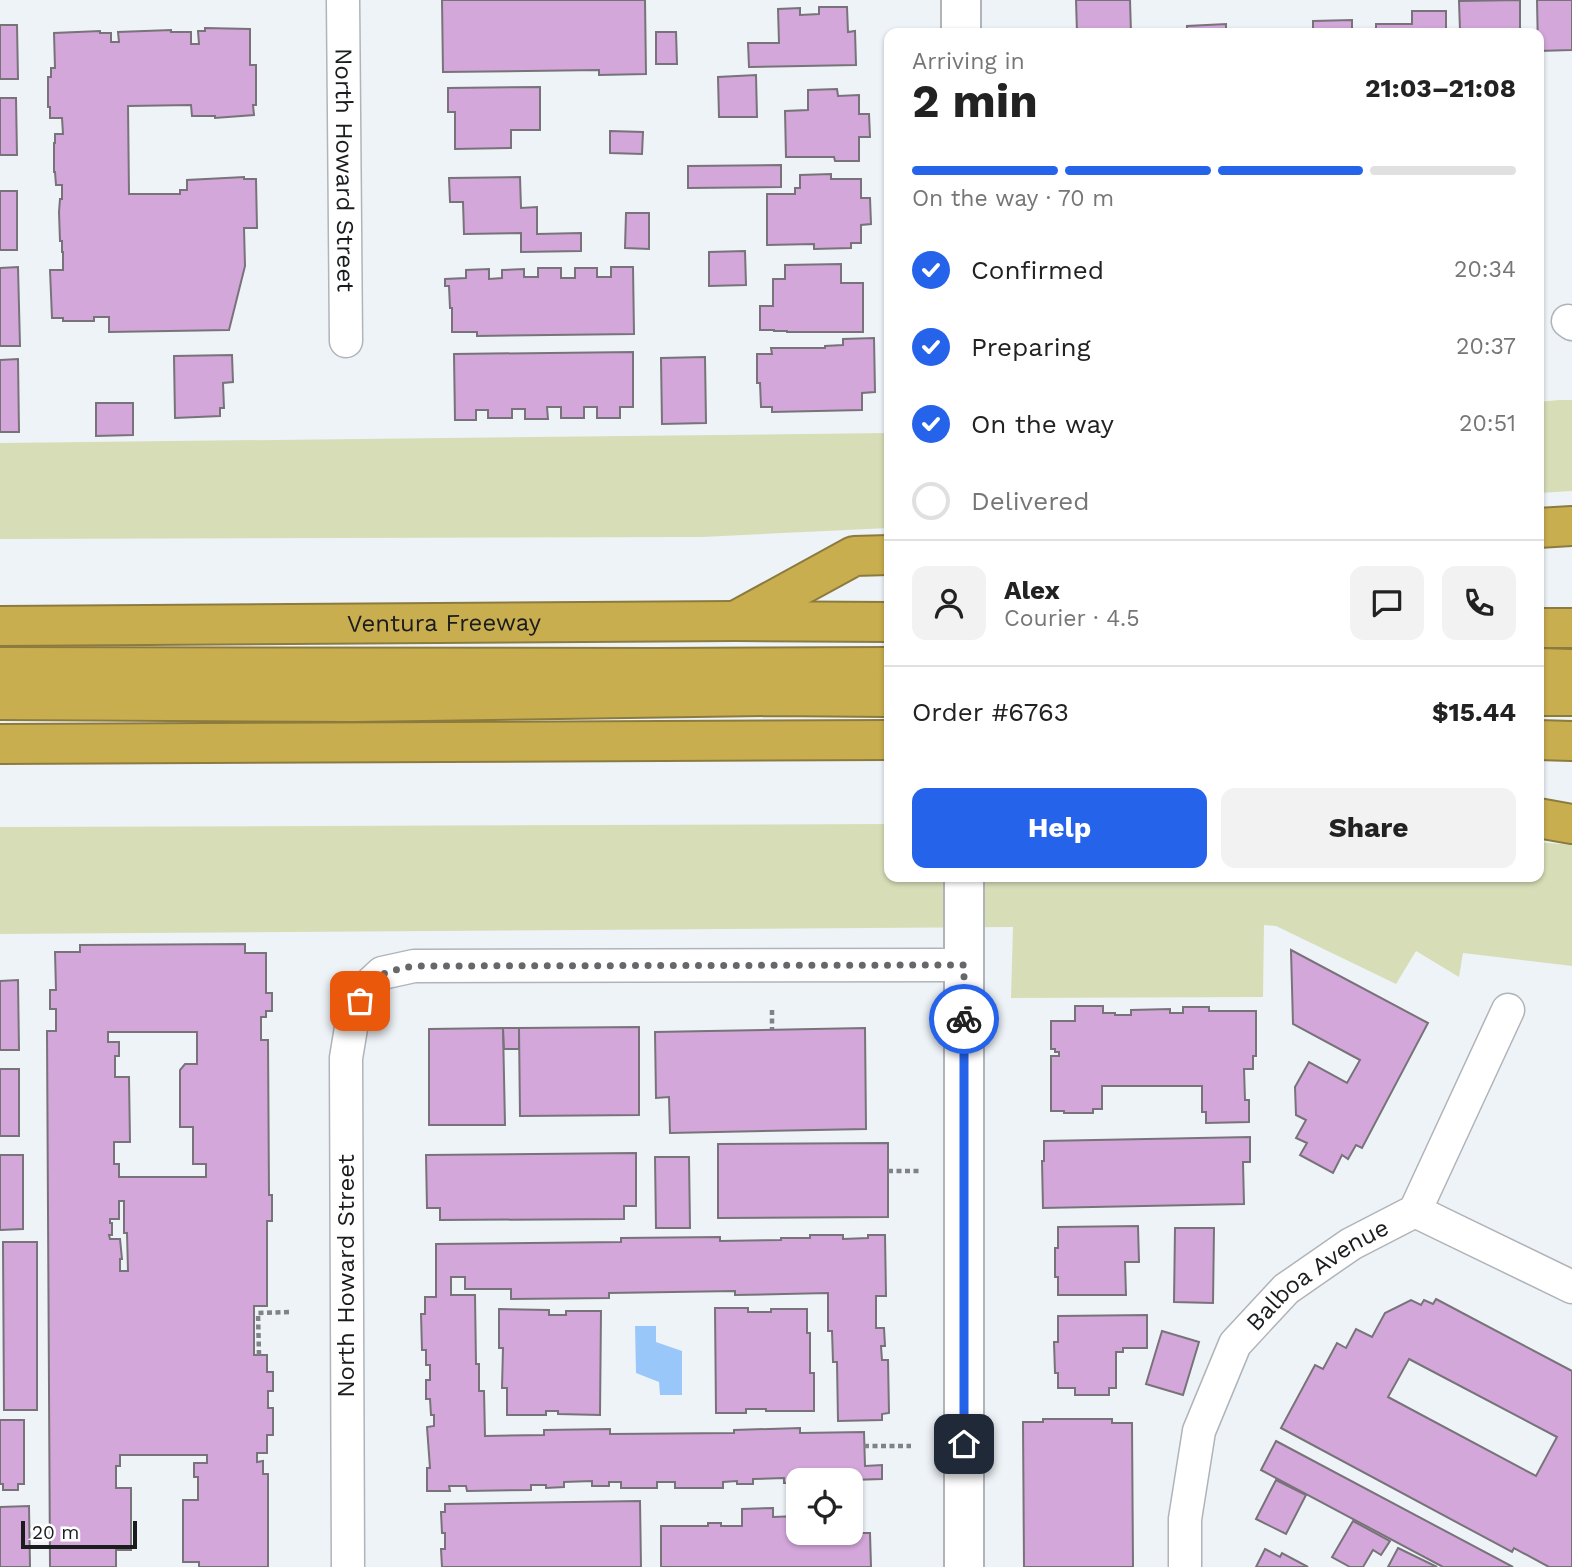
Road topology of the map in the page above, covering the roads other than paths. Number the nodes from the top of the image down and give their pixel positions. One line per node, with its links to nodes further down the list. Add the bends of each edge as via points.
1 (342, 0): 4 (street, North Howard Street)
2 (961, 0): 3 (street)
3 (961, 28)
4 (346, 341)
5 (1572, 526): 6 (highway)
6 (1544, 528)
7 (884, 555): 8 (highway, via 854,556)
8 (735, 621): 9 (highway, Ventura Freeway); 10 (highway, Ventura Freeway)
9 (884, 622)
10 (0, 626)
11 (1544, 628): 12 (highway)
12 (1572, 628)
13 (0, 667): 14 (highway)
14 (884, 667)
15 (1544, 668): 16 (highway)
16 (1572, 669)
17 (1544, 696): 18 (highway)
18 (1572, 696)
19 (884, 697): 20 (highway)
20 (0, 700)
21 (884, 740): 23 (highway)
22 (1544, 740): 24 (highway)
23 (757, 741): 25 (highway); 26 (highway)
24 (1572, 741)
25 (0, 744)
26 (884, 754)
27 (1544, 819): 28 (highway)
28 (1572, 824)
29 (964, 882): 30 (street)
30 (964, 965): 34 (street, North Howard Street, via 414,966 382,973 366,988 353,1016 346,1058); 35 (street)
31 (1508, 1010): 32 (street, Balboa Avenue)
32 (1415, 1211): 33 (street); 36 (street, Balboa Avenue, via 1351,1244 1286,1289 1235,1344 1199,1432 1185,1519)
33 (1572, 1287)
34 (348, 1567)
35 (964, 1567)
36 (1185, 1567)

